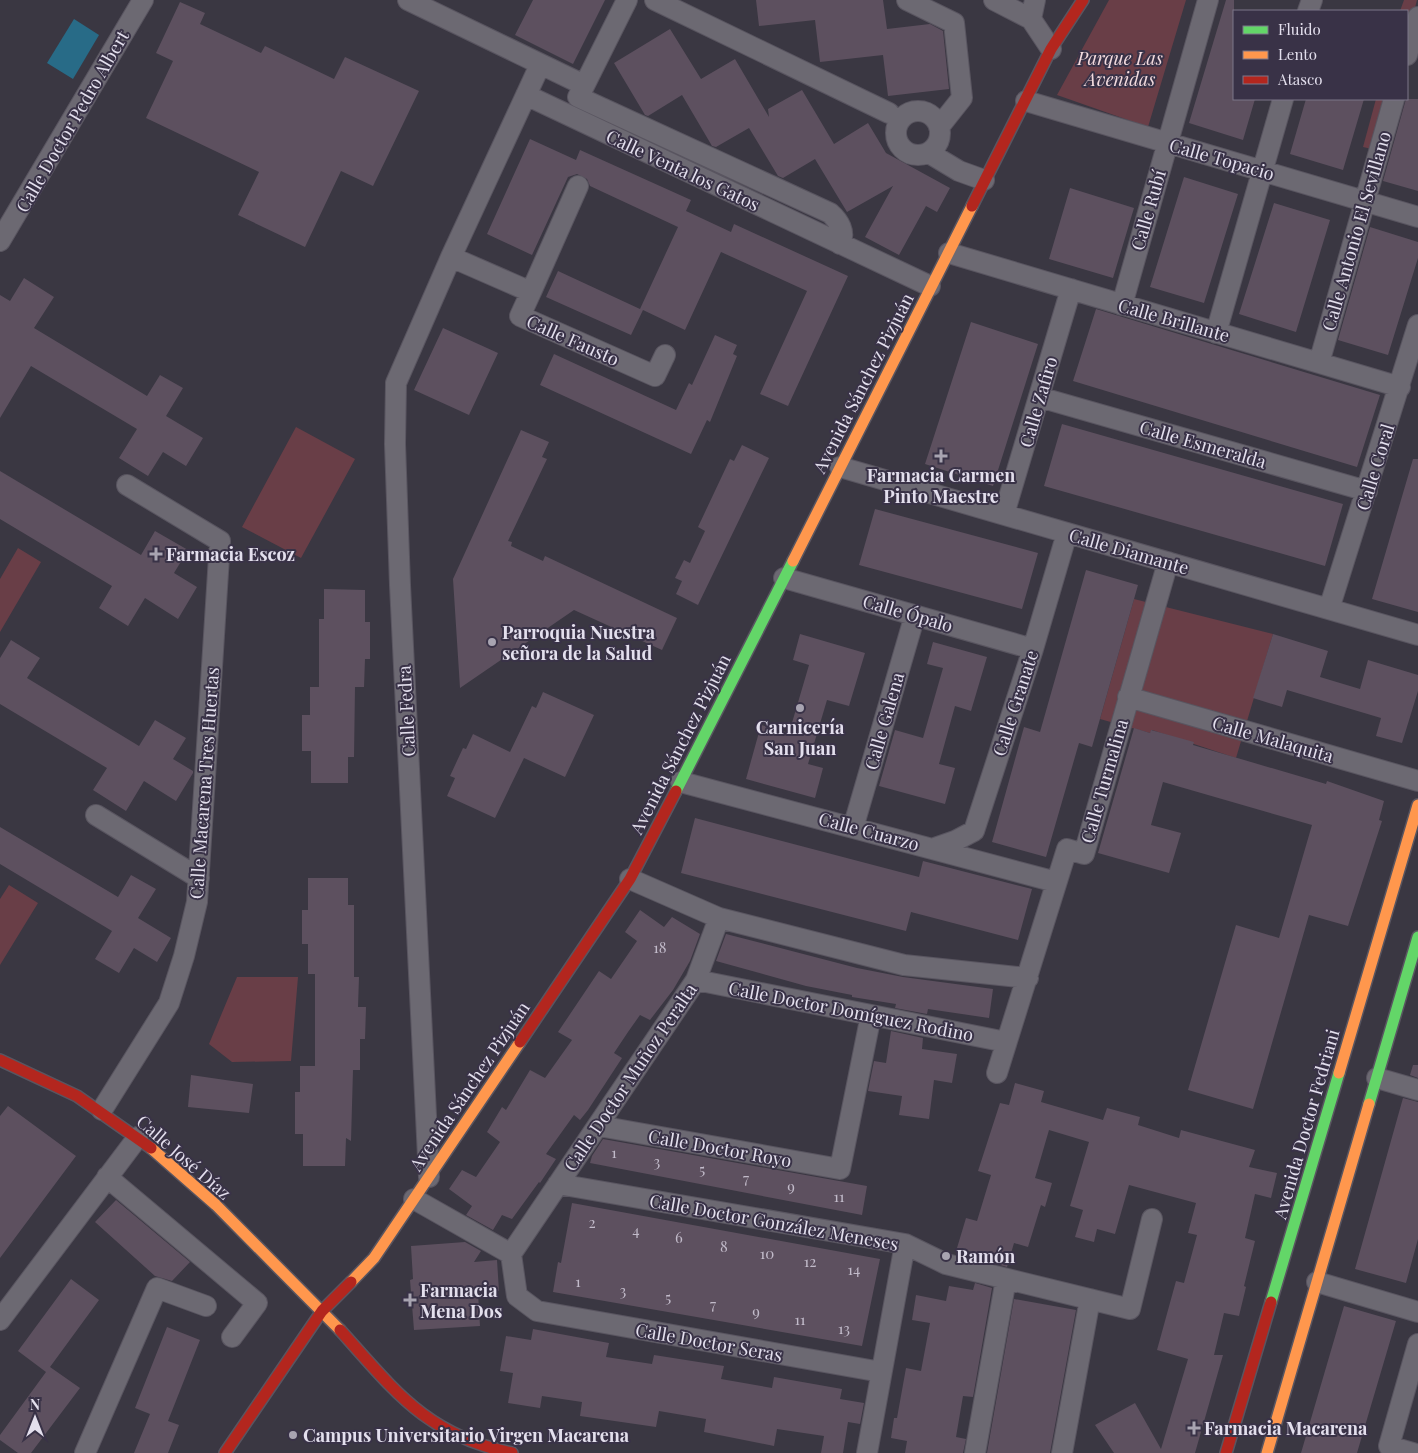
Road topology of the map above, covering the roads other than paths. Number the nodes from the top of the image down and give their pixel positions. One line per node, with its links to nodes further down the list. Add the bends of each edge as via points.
1 (143, 0): 30 (street, Calle Doctor Pedro Albert)
2 (408, 0): 14 (street, Calle Venta los Gatos)
3 (627, 0): 15 (street)
4 (655, 0): 20 (street)
5 (907, 0): 22 (street, via 954,23 962,98)
6 (994, 0): 11 (street)
7 (1035, 0): 11 (street)
8 (1083, 0): 12 (main road, Avenida Sánchez Pizjuán)
9 (1208, 0): 23 (street, Calle Rubí)
10 (1418, 17): 13 (street)
11 (1031, 20): 12 (street)
12 (1051, 49): 19 (main road, Avenida Sánchez Pizjuán)
13 (1408, 52)
14 (540, 64): 15 (street, Calle Venta los Gatos); 16 (street, Calle Fedra)
15 (581, 91): 21 (street); 31 (street, Calle Venta los Gatos, via 830,213 841,227 843,238)
16 (526, 95): 21 (street, Calle Venta los Gatos); 33 (street, Calle Fedra)
17 (1283, 100): 25 (street)
18 (1394, 100): 28 (street, Calle Antonio El Sevillano)
19 (1026, 101): 23 (street, Calle Topacio); 26 (main road, Avenida Sánchez Pizjuán)
20 (889, 113)
21 (569, 115): 31 (street, Calle Venta los Gatos)
22 (940, 127): 24 (street, via 939,142); 24 (street, via 932,116 919,112 906,115 898,126 901,147 914,155)
23 (1167, 143): 25 (street, Calle Topacio); 37 (street, Calle Rubí)
24 (929, 153): 26 (street, via 959,171)
25 (1262, 171): 28 (street, Calle Topacio); 39 (street)
26 (984, 180): 32 (main road, Avenida Sánchez Pizjuán)
27 (578, 186): 36 (street)
28 (1364, 200): 29 (street, Calle Topacio); 41 (street, Calle Antonio El Sevillano)
29 (1418, 217)
30 (2, 233)
31 (840, 244): 34 (street, Calle Venta los Gatos)
32 (949, 253): 34 (main road, Avenida Sánchez Pizjuán); 35 (street, Calle Brillante)
33 (451, 256): 36 (street, Calle Fausto); 80 (street, Calle Fedra, via 396,383 400,595)
34 (930, 286): 44 (main road, Avenida Sánchez Pizjuán)
35 (1071, 289): 37 (street, Calle Brillante); 43 (street, Calle Zafiro)
36 (531, 292): 40 (street, Calle Fausto, via 520,316 655,376)
37 (1122, 305): 39 (street, Calle Brillante)
38 (1418, 325): 42 (street, Calle Coral)
39 (1216, 333): 41 (street, Calle Brillante)
40 (665, 355)
41 (1318, 362): 42 (street, Calle Brillante)
42 (1400, 387): 46 (street, Calle Coral)
43 (1039, 397): 46 (street, Calle Esmeralda); 47 (street, Calle Zafiro)
44 (840, 467): 47 (street, Calle Diamante); 50 (main road, Avenida Sánchez Pizjuán)
45 (127, 485): 62 (street, Calle Macarena Tres Huertas, via 220,540)
46 (1368, 491): 51 (street, Calle Coral)
47 (1004, 514): 48 (street, Calle Diamante)
48 (1067, 533): 49 (street, Calle Diamante); 54 (street, Calle Granate)
49 (1168, 562): 51 (street, Calle Diamante); 55 (street, Calle Turmalina)
50 (784, 578): 52 (street, Calle Ópalo); 57 (main road, Avenida Sánchez Pizjuán)
51 (1329, 609): 53 (street, Calle Diamante)
52 (915, 615): 54 (street, Calle Ópalo); 60 (street, Calle Galena)
53 (1418, 635)
54 (1033, 649): 61 (street, Calle Granate, via 974,831)
55 (1128, 697): 56 (street, Calle Malaquita); 64 (street, Calle Turmalina, via 1084,854 1067,849)
56 (1418, 781)
57 (681, 782): 60 (street, Calle Cuarzo); 63 (main road, Avenida Sánchez Pizjuán)
58 (1418, 805): 102 (main road, Avenida Doctor Fedriani)
59 (96, 815): 62 (street)
60 (853, 828): 61 (street, Calle Cuarzo)
61 (935, 848): 64 (street, Calle Cuarzo)
62 (199, 878): 76 (street, Calle Macarena Tres Huertas, via 195,911 169,1003)
63 (630, 879): 65 (street); 80 (main road, Avenida Sánchez Pizjuán)
64 (1056, 882): 67 (street, Calle Turmalina)
65 (719, 918): 67 (street, via 904,965); 68 (street, Calle Doctor Muñoz Peralta)
66 (1418, 938): 69 (main road)
67 (1028, 978): 71 (street, Calle Turmalina)
68 (696, 980): 70 (street, Calle Doctor Domíguez Rodino); 77 (street, Calle Doctor Muñoz Peralta)
69 (1410, 995): 74 (main road)
70 (871, 1015): 71 (street, Calle Doctor Domíguez Rodino); 77 (street, Calle Doctor Royo, via 840,1170)
71 (1006, 1042): 73 (street, Calle Turmalina)
72 (0, 1060): 76 (main road, Calle José Díaz, via 43,1077)
73 (998, 1073)
74 (1377, 1078): 75 (street); 87 (main road)
75 (1418, 1090)
76 (102, 1110): 78 (main road, Calle José Díaz)
77 (599, 1126): 81 (street, Calle Doctor Muñoz Peralta)
78 (138, 1137): 79 (street); 90 (main road, Calle José Díaz, via 183,1175)
79 (107, 1177): 92 (street); 93 (street, via 256,1303)
80 (429, 1177): 82 (main road, Avenida Sánchez Pizjuán)
81 (558, 1184): 84 (street, Calle Doctor González Meneses); 85 (street, Calle Doctor Muñoz Peralta)
82 (414, 1199): 85 (street); 90 (main road, Avenida Sánchez Pizjuán, via 374,1258)
83 (1152, 1220): 88 (street, Calle Doctor González Meneses, via 1130,1309)
84 (905, 1244): 86 (street, Calle Doctor González Meneses, via 946,1264); 95 (street)
85 (510, 1254): 95 (street, Calle Doctor Seras, via 517,1296 536,1312)
86 (1006, 1278): 88 (street, Calle Doctor González Meneses); 100 (street)
87 (1317, 1282): 91 (street); 103 (main road)
88 (1090, 1299): 101 (street)
89 (206, 1306): 96 (street, via 157,1288)
90 (322, 1312): 97 (main road, Avenida Sánchez Pizjuán); 98 (main road, Calle José Díaz, via 417,1412 451,1434)
91 (1418, 1312)
92 (0, 1320)
93 (232, 1337)
94 (1418, 1344): 104 (street, via 1389,1446)
95 (881, 1372): 99 (street)
96 (85, 1453)
97 (225, 1453)
98 (512, 1453)
99 (867, 1453)
100 (975, 1453)
101 (1062, 1453)
102 (1226, 1453)
103 (1267, 1453)
104 (1413, 1453)

